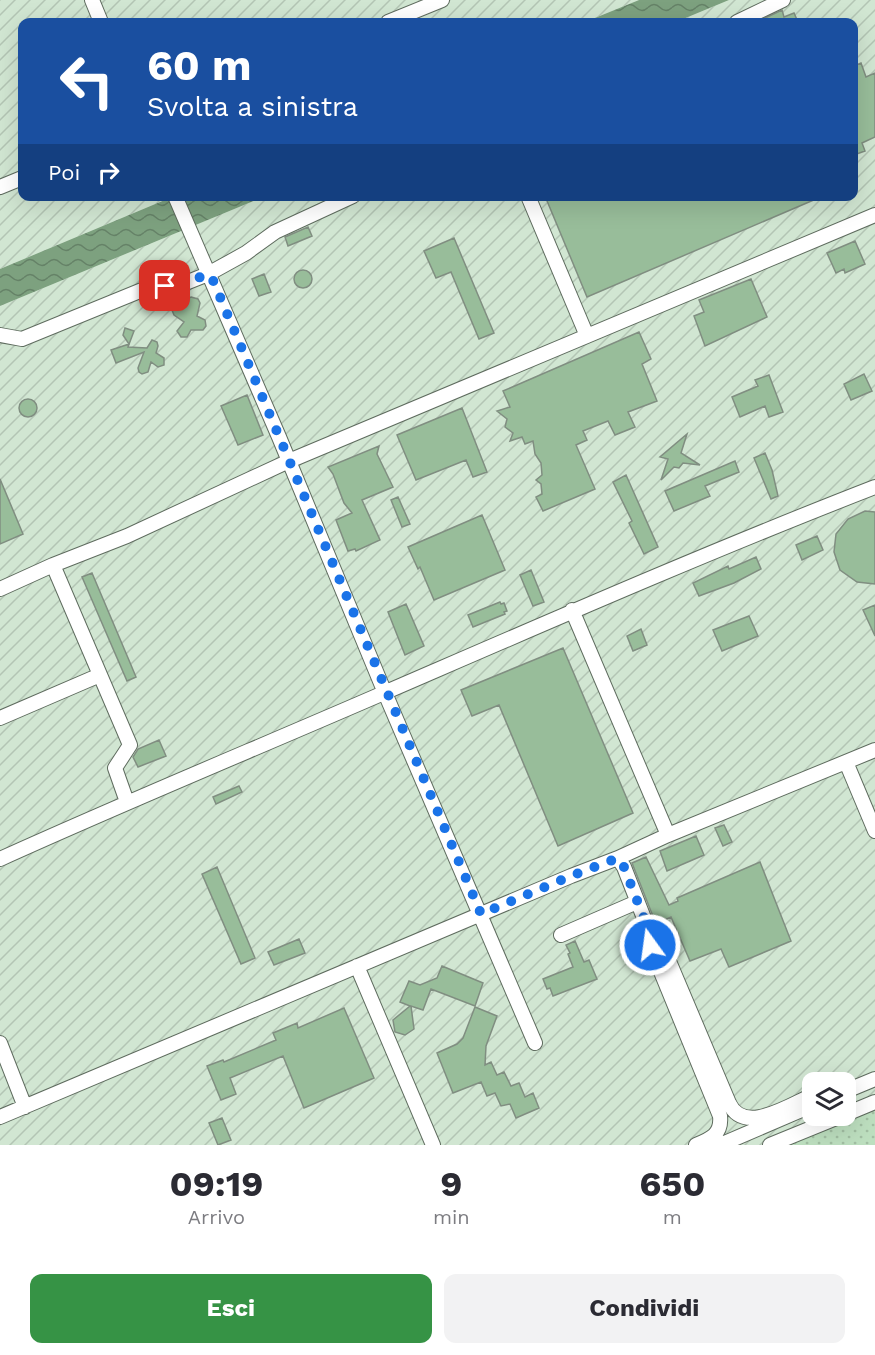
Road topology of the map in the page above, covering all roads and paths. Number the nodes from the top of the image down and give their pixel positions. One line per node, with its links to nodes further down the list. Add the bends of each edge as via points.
1 (92, 0): 4 (lane)
2 (442, 0): 5 (lane)
3 (783, 0): 6 (lane)
4 (99, 18)
5 (398, 18)
6 (745, 18)
7 (18, 180): 8 (lane)
8 (0, 187)
9 (177, 201): 13 (lane)
10 (342, 201): 13 (lane, via 275,232)
11 (530, 201): 15 (lane)
12 (875, 214): 15 (lane)
13 (208, 274): 14 (lane, via 183,284 147,288 22,339); 16 (lane)
14 (0, 336)
15 (586, 336): 16 (lane)
16 (289, 461): 18 (lane, via 127,536); 22 (lane)
17 (875, 487): 20 (lane)
18 (53, 565): 19 (lane); 21 (lane)
19 (0, 589)
20 (572, 610): 22 (lane); 28 (lane)
21 (100, 675): 23 (lane); 26 (lane, via 130,746 115,768)
22 (385, 693): 26 (lane); 32 (lane)
23 (0, 718)
24 (875, 750): 25 (lane)
25 (846, 762): 27 (lane); 28 (lane)
26 (127, 802): 30 (lane)
27 (875, 831)
28 (669, 835): 29 (lane)
29 (618, 858): 31 (lane); 32 (lane)
30 (0, 859)
31 (637, 902): 33 (lane); 41 (lane, via 649,931 663,946)
32 (481, 914): 34 (lane); 36 (lane)
33 (561, 935)
34 (357, 966): 42 (lane); 48 (lane)
35 (0, 1043): 42 (lane)
36 (535, 1043)
37 (875, 1079): 38 (lane)
38 (856, 1086)
39 (802, 1099): 41 (lane, via 752,1119)
40 (875, 1102): 43 (lane)
41 (723, 1105): 47 (lane, via 731,1115); 49 (lane, via 719,1129 713,1138)
42 (25, 1107): 45 (lane)
43 (856, 1110)
44 (802, 1111): 47 (lane)
45 (0, 1117)
46 (817, 1126): 51 (lane)
47 (738, 1141): 50 (lane)
48 (433, 1145)
49 (696, 1145)
50 (720, 1145)
51 (770, 1145)

